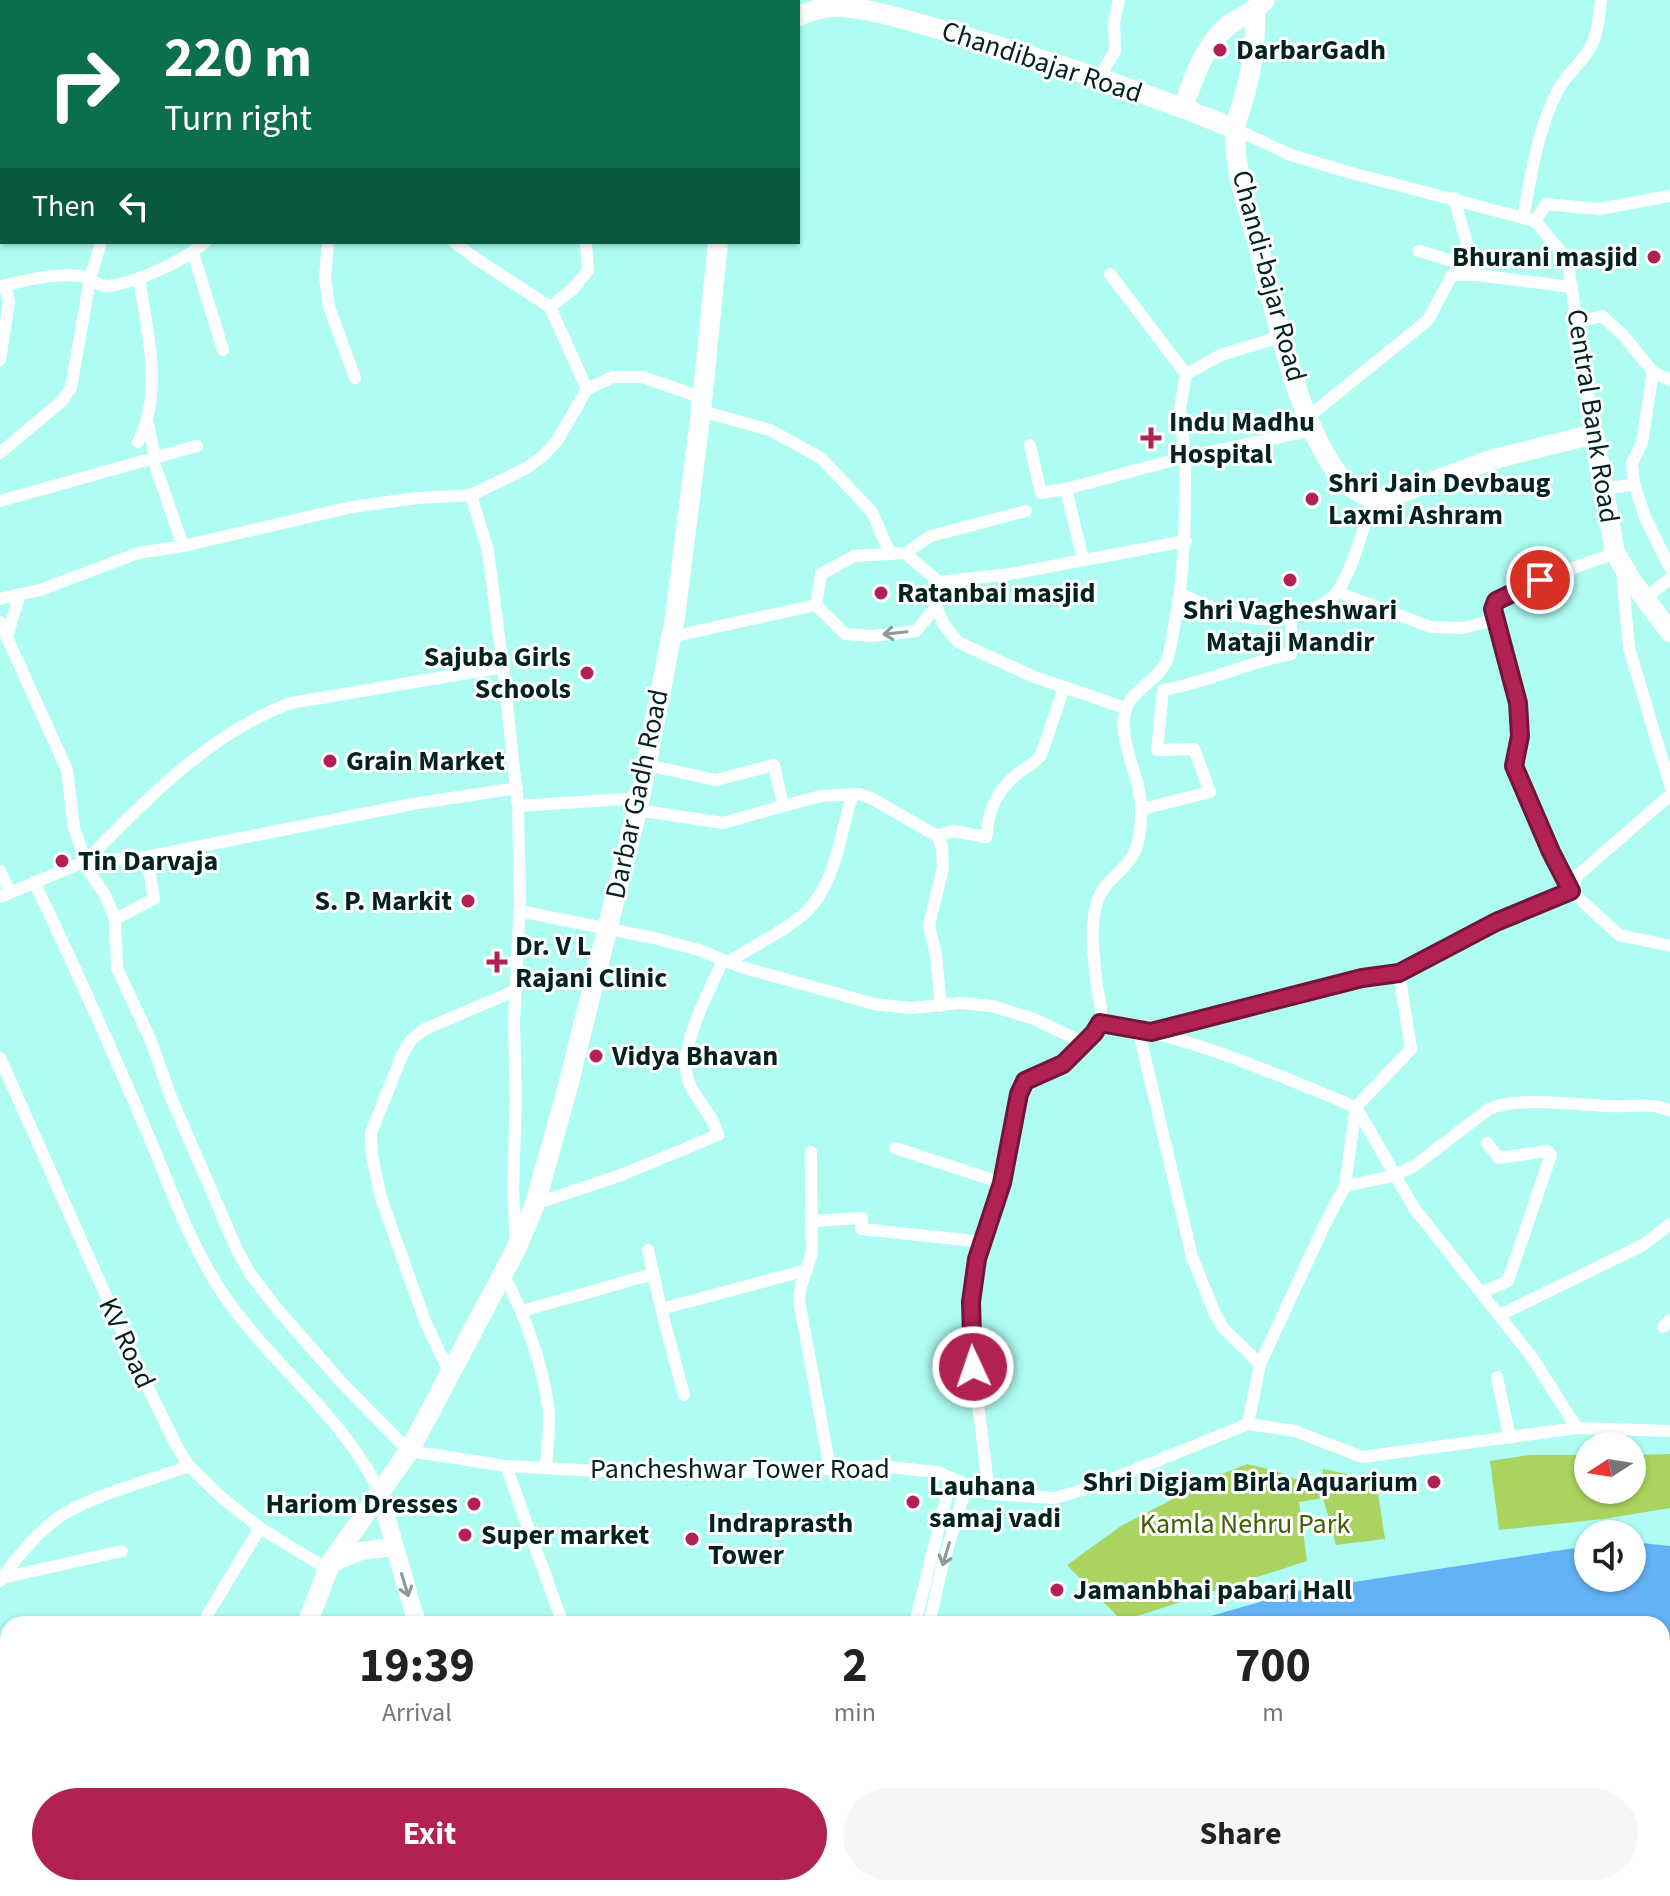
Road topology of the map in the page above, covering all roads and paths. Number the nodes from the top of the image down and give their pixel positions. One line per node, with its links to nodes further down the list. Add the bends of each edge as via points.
1 (1119, 0): 7 (street, via 1115,51)
2 (1601, 0): 12 (street, via 1592,46 1567,73 1544,124)
3 (842, 4): 5 (main road, Chandibajar Road); 6 (main road, Chandibajar Road)
4 (1260, 6): 8 (main road, via 1214,39); 9 (main road)
5 (890, 8): 7 (main road, Chandibajar Road)
6 (800, 15)
7 (1098, 79): 8 (main road, Chandibajar Road)
8 (1183, 108): 9 (main road, Chandibajar Road)
9 (1235, 129): 11 (street, via 1291,155); 29 (main road, Chandi-bajar Road, via 1241,182)
10 (1670, 196): 12 (street, via 1599,209 1546,204)
11 (1454, 198): 12 (street); 21 (street)
12 (1529, 219): 26 (street, Central Bank Road, via 1567,259)
13 (100, 244): 24 (street)
14 (203, 244): 20 (street)
15 (328, 244): 34 (street, via 329,307)
16 (457, 244): 27 (street)
17 (586, 244): 27 (street, via 588,270)
18 (718, 244): 37 (main road, Darbar Gadh Road)
19 (1419, 251): 21 (street)
20 (193, 253): 23 (street); 30 (street)
21 (1475, 270): 26 (street); 38 (street, via 1452,275 1428,320)
22 (1110, 274): 33 (street)
23 (139, 278): 24 (street, via 105,286); 39 (street, via 150,353)
24 (90, 279): 25 (street, via 48,277); 44 (street, via 71,388)
25 (3, 286): 31 (street, via 9,301)
26 (1572, 287): 28 (street, Central Bank Road)
27 (550, 307): 36 (street)
28 (1577, 322): 32 (street, via 1602,316); 40 (street, Central Bank Road)
29 (1282, 336): 33 (street, via 1221,355); 38 (main road, Chandi-bajar Road)
30 (223, 350)
31 (0, 360)
32 (1653, 372): 35 (street); 47 (street, via 1642,443 1632,463)
33 (1186, 374): 45 (street, via 1180,408)
34 (355, 378)
35 (1670, 380)
36 (587, 389): 37 (street, via 628,375); 50 (street, via 543,456)
37 (702, 404): 57 (street, via 770,430 821,458 872,512); 75 (main road, Darbar Gadh Road)
38 (1311, 423): 45 (street); 51 (main road, Chandi-bajar Road, via 1334,468)
39 (148, 424): 41 (street); 46 (street)
40 (1594, 434): 49 (main road, Central Bank Road); 51 (main road, via 1490,460 1406,493)
41 (138, 442)
42 (1030, 445): 48 (street, via 1041,493)
43 (197, 446): 46 (street)
44 (0, 453)
45 (1185, 457): 48 (street); 54 (street)
46 (156, 463): 52 (street); 55 (street)
47 (1634, 484): 49 (street); 60 (street)
48 (1066, 489): 58 (street)
49 (1604, 489): 59 (main road, Central Bank Road)
50 (471, 495): 55 (street, via 352,507); 76 (street, via 488,551)
51 (1373, 499): 63 (street)
52 (0, 501)
53 (1026, 511): 56 (street, via 931,536)
54 (1186, 541): 58 (street); 65 (street)
55 (183, 546): 64 (street, via 138,553)
56 (905, 553): 57 (street); 62 (street)
57 (890, 554): 68 (street, via 854,556 821,574)
58 (1083, 559): 62 (street)
59 (1618, 559): 67 (main road, Central Bank Road); 71 (street, via 1540,580 1496,601); 80 (street, via 1629,648)
60 (1670, 568)
61 (1670, 578): 67 (street)
62 (939, 582): 69 (street)
63 (1337, 592): 70 (street, via 1317,608); 71 (street, via 1431,627 1463,628)
64 (20, 594): 66 (street); 74 (street)
65 (1180, 594): 70 (street, via 1234,615); 78 (street, via 1167,660)
66 (0, 599)
67 (1645, 599): 73 (main road, Central Bank Road)
68 (816, 605): 69 (street, one-way to 68, via 916,631 872,636 845,634); 75 (street)
69 (936, 607): 77 (street, via 958,642)
70 (1291, 618): 87 (street, via 1291,654 1163,690 1157,750 1194,749 1210,792)
71 (1494, 620): 93 (street, via 1518,703 1520,736 1514,766)
72 (0, 622): 74 (street)
73 (1670, 632)
74 (7, 636): 90 (street, via 67,770 74,828)
75 (671, 637): 79 (main road, Darbar Gadh Road)
76 (503, 667): 81 (street); 90 (street, via 291,703 262,713 198,758)
77 (1064, 688): 78 (street); 88 (street, via 1041,755 1008,781 995,800 986,837 953,831)
78 (1125, 708): 87 (street, via 1124,741)
79 (646, 765): 84 (main road, Darbar Gadh Road); 86 (street, via 716,780 774,765)
80 (1670, 785)
81 (517, 788): 85 (street); 89 (street)
82 (854, 795): 86 (street, via 821,796); 88 (street, via 871,798); 99 (street, via 816,901 796,920)
83 (1670, 795): 93 (street, via 1578,875)
84 (638, 804): 85 (street); 86 (street, via 723,823); 97 (main road, Darbar Gadh Road)
85 (518, 806): 95 (street)
86 (783, 806)
87 (1142, 809): 103 (street, via 1133,855 1105,884 1097,901 1093,957)
88 (937, 836): 102 (street, via 943,868 929,925)
89 (147, 857): 90 (street); 96 (street, via 154,899)
90 (86, 861): 92 (street); 96 (street)
91 (0, 871): 94 (street)
92 (34, 882): 94 (street); 143 (street, via 192,1242 248,1328 365,1462)
93 (1571, 891): 98 (street, via 1619,935); 100 (street, via 1496,922)
94 (5, 894)
95 (519, 911): 97 (street); 101 (street)
96 (115, 919): 136 (street, via 117,968 244,1263 342,1383)
97 (607, 929): 99 (street); 115 (main road, Darbar Gadh Road)
98 (1670, 946)
99 (725, 961): 102 (street, via 874,1004); 115 (street, via 686,1061 689,1083 718,1135)
100 (1399, 973): 104 (street); 107 (street, via 1411,1049)
101 (514, 991): 119 (street); 129 (street, via 412,1039 371,1133 381,1198)
102 (941, 1006): 105 (street, via 992,1006)
103 (1100, 1023): 104 (street); 105 (street)
104 (1144, 1030): 107 (street, via 1219,1051); 128 (street, via 1192,1257 1223,1328)
105 (1084, 1043): 113 (street, via 1063,1064 1030,1077 1022,1086)
106 (0, 1058): 137 (street, KV Road, via 135,1361)
107 (1356, 1107): 112 (street); 114 (street)
108 (1670, 1111): 112 (street, via 1574,1102 1502,1105)
109 (1487, 1143): 124 (street, via 1499,1158 1548,1151 1551,1155 1508,1281)
110 (895, 1148): 113 (street)
111 (811, 1152): 116 (street)
112 (1393, 1176): 114 (street); 124 (street)
113 (1002, 1183): 118 (street)
114 (1345, 1186): 128 (street)
115 (535, 1204): 119 (main road, Darbar Gadh Road)
116 (811, 1221): 118 (street, via 862,1218 861,1229); 121 (street)
117 (1670, 1224): 127 (street, via 1643,1245)
118 (983, 1242): 144 (street, via 971,1302 971,1345)
119 (516, 1249): 122 (main road, Darbar Gadh Road)
120 (648, 1250): 123 (street)
121 (807, 1270): 125 (street); 140 (street, via 799,1300)
122 (503, 1274): 126 (street); 129 (main road, Darbar Gadh Road)
123 (653, 1274): 125 (street); 126 (street)
124 (1482, 1292): 127 (street)
125 (661, 1309): 131 (street)
126 (522, 1311): 139 (street, via 549,1408)
127 (1500, 1315): 133 (street)
128 (1260, 1364): 132 (street)
129 (450, 1374): 136 (main road, Darbar Gadh Road)
130 (1497, 1377): 135 (street)
131 (684, 1395)
132 (1248, 1424): 135 (street, via 1295,1431 1362,1457); 144 (street, Pancheshwar Tower Road, via 1055,1498)
133 (1577, 1428): 134 (street); 135 (street)
134 (1670, 1431)
135 (1510, 1438)
136 (409, 1451): 138 (street, Pancheshwar Tower Road); 143 (main road, Darbar Gadh Road)
137 (189, 1466): 145 (street, KV Road); 149 (street, via 77,1506 20,1551)
138 (506, 1466): 139 (street, Pancheshwar Tower Road); 153 (street)
139 (546, 1468): 140 (street, Pancheshwar Tower Road)
140 (830, 1469): 141 (street, Pancheshwar Tower Road, via 915,1468)
141 (951, 1478): 142 (street, Pancheshwar Tower Road); 154 (street)
142 (967, 1484): 144 (street, Pancheshwar Tower Road); 155 (street, one-way to 155)
143 (379, 1491): 146 (main road); 148 (main road, Darbar Gadh Road)
144 (989, 1494)
145 (260, 1528): 148 (street, KV Road); 150 (street)
146 (393, 1547): 148 (main road, via 361,1551); 152 (main road, one-way to 152)
147 (122, 1551): 149 (street)
148 (329, 1567): 151 (main road, Darbar Gadh Road)
149 (1, 1579)
150 (208, 1616)
151 (310, 1616)
152 (415, 1616)
153 (560, 1616)
154 (917, 1616)
155 (931, 1616)

